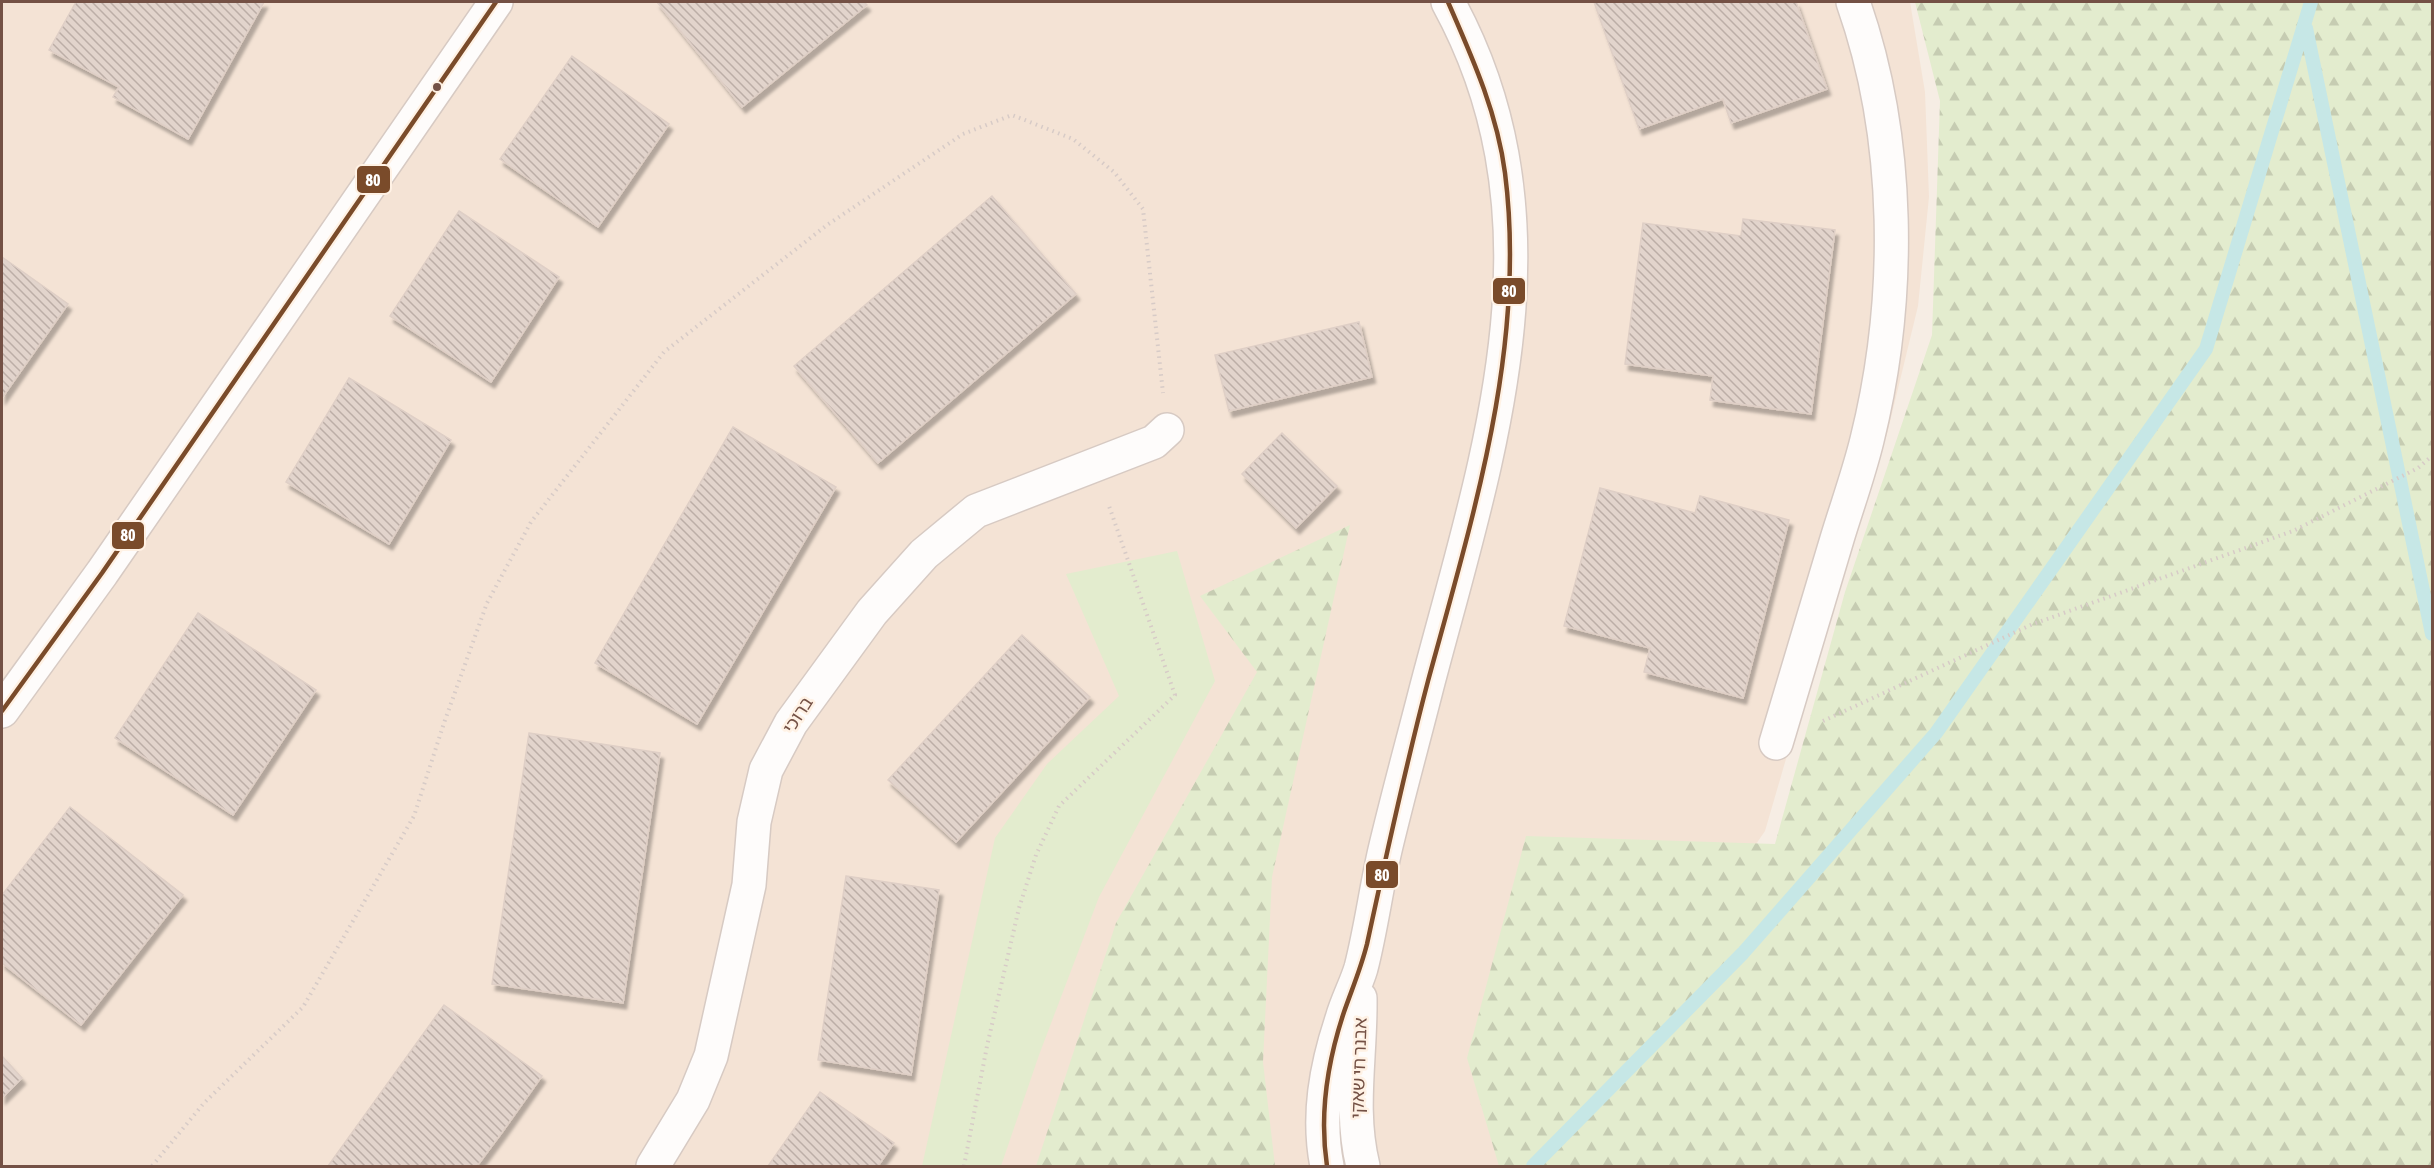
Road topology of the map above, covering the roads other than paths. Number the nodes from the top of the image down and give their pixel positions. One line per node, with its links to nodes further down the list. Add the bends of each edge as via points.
1 (496, 2): 5 (street, via 102,573)
2 (1448, 2): 7 (street, אבנר חי שאקי, via 1467,36 1496,122 1513,244 1510,317 1481,479 1385,850)
3 (1853, 2): 6 (street, via 1877,90 1889,190 1889,292 1868,439)
4 (1167, 430): 8 (street, ברוכי, via 1154,442 976,511 924,554 872,612 791,723 766,770 754,822 749,885 711,1056 693,1100)
5 (2, 711)
6 (1776, 743)
7 (1360, 970): 9 (street, אבנר חי שאקי, via 1342,1019 1322,1100); 10 (street, אבנר חי שאקי, via 1355,1088)
8 (653, 1167)
9 (1327, 1167)
10 (1363, 1167)

